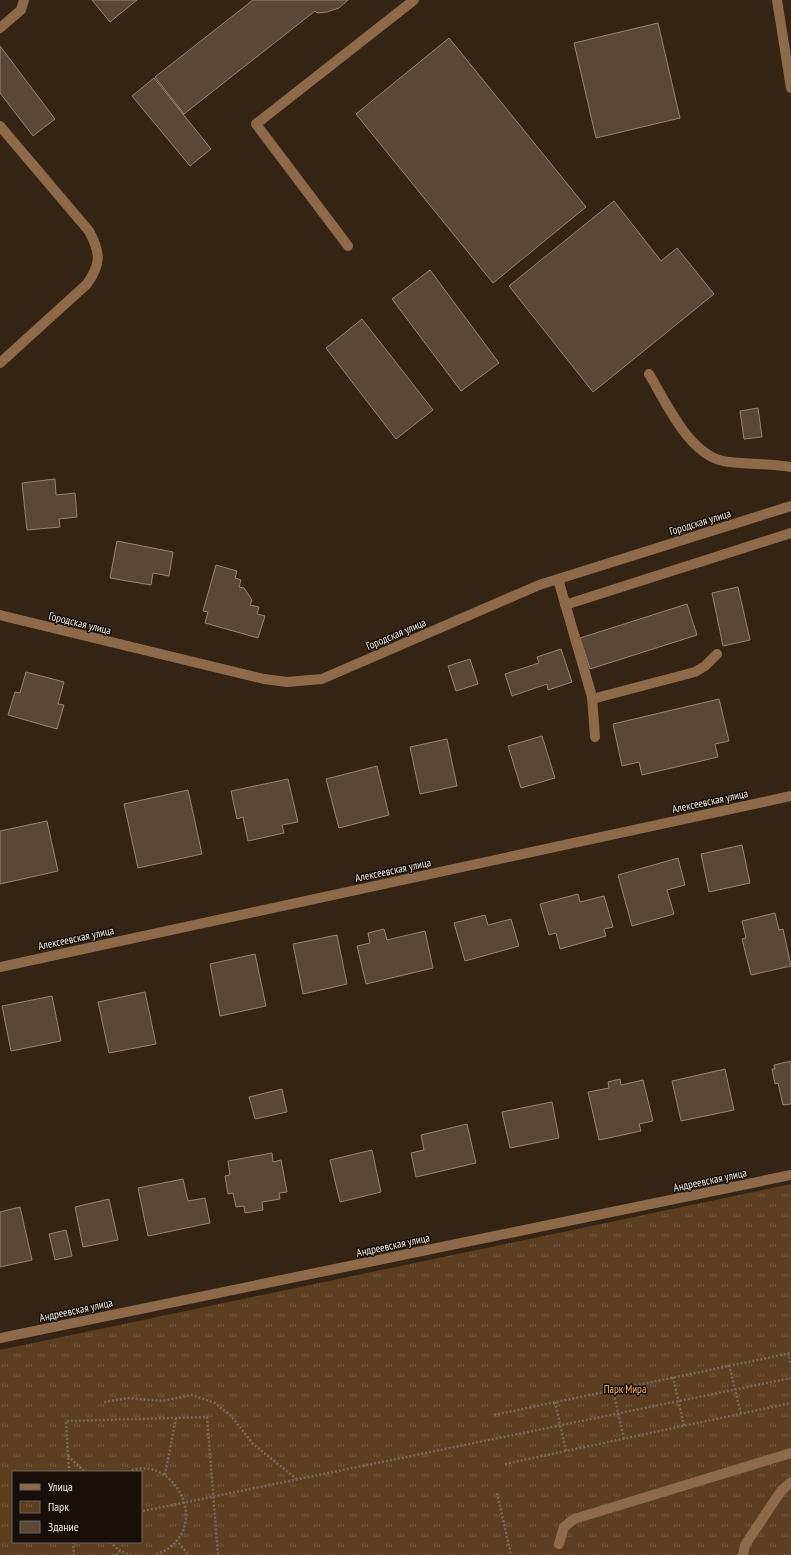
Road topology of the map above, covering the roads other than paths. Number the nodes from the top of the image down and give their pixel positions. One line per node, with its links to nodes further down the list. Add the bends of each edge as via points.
1 (24, 0): 4 (street, via 21,10)
2 (414, 0): 7 (street, via 256,124)
3 (777, 0): 5 (street)
4 (0, 28)
5 (791, 88)
6 (0, 126): 8 (street, via 89,231 96,244 97,258 96,270 87,284)
7 (348, 246)
8 (0, 363)
9 (649, 374): 10 (street, via 692,441 706,454 722,460)
10 (791, 467)
11 (791, 506): 13 (street, Городская улица)
12 (791, 533): 14 (street)
13 (558, 579): 14 (street); 15 (street, Городская улица, via 322,679 287,682 232,673)
14 (565, 605): 17 (street)
15 (0, 615)
16 (717, 654): 17 (street, via 695,672)
17 (592, 699): 18 (street)
18 (595, 737)
19 (791, 796): 20 (street, Алексеевская улица)
20 (0, 967)
21 (791, 1175): 22 (street, Андреевская улица)
22 (0, 1338)
23 (791, 1453): 25 (street, via 574,1519 564,1527)
24 (791, 1482): 26 (street, via 781,1491 745,1545)
25 (559, 1544)
26 (743, 1555)

